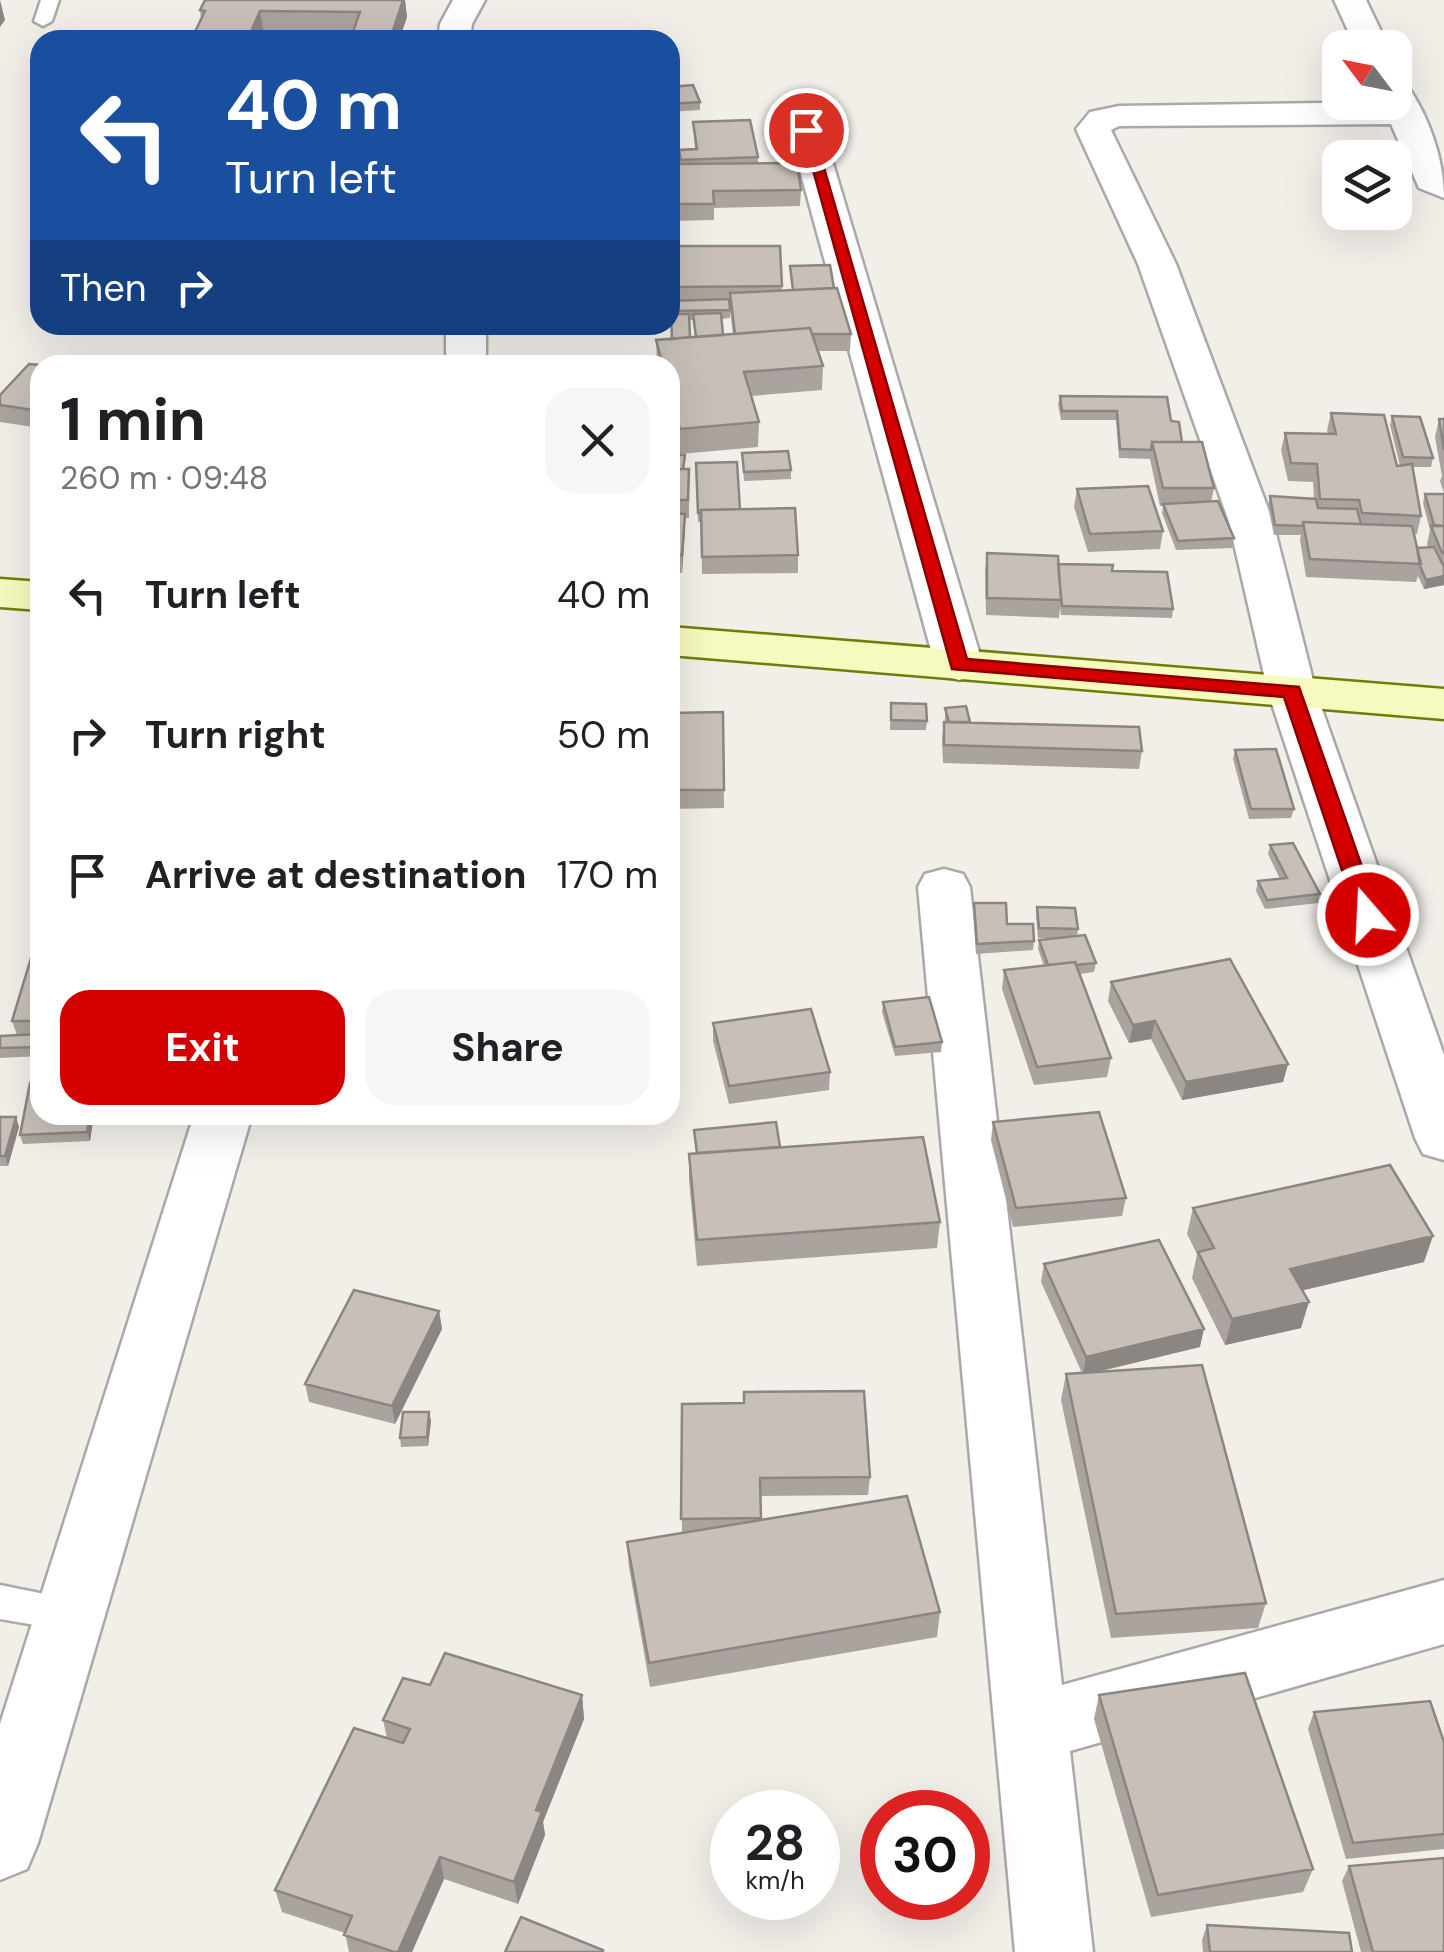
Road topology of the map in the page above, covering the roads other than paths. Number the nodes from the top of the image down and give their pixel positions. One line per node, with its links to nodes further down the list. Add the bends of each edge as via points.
1 (50, 0): 4 (lane)
2 (469, 0): 5 (street)
3 (1350, 0): 6 (street)
4 (42, 22)
5 (455, 30)
6 (1364, 30)
7 (1322, 107): 15 (street, via 1119,116 1102,118 1093,129 1157,264 1251,522)
8 (1407, 120): 10 (street, via 1432,180)
9 (806, 130): 14 (street)
10 (1444, 187)
11 (0, 593): 12 (street)
12 (30, 595)
13 (680, 642): 14 (street)
14 (959, 664): 15 (street)
15 (1292, 692): 16 (street); 19 (street)
16 (1444, 704)
17 (944, 887): 23 (street)
18 (220, 1125): 22 (street)
19 (1444, 1138)
20 (0, 1602): 22 (lane)
21 (1444, 1612): 23 (street)
22 (70, 1614): 24 (street)
23 (1034, 1727): 25 (street)
24 (0, 1844)
25 (1054, 1952)

